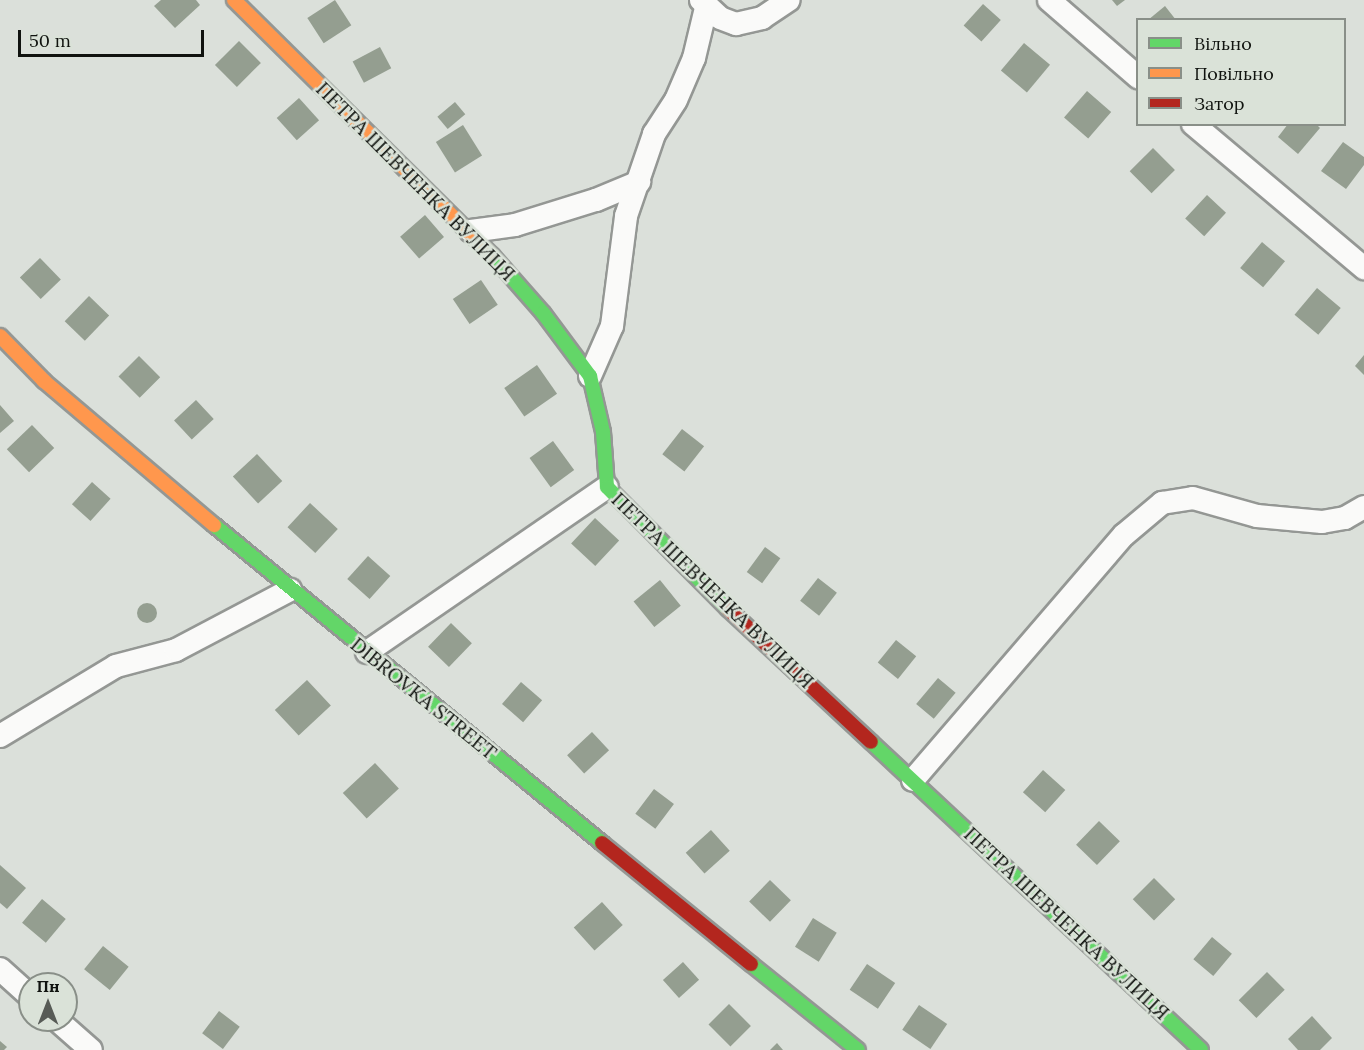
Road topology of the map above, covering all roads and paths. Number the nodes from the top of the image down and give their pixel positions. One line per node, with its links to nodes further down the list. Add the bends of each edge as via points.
1 (234, 0): 8 (street, ПЕТРА ШЕВЧЕНКА ВУЛИЦЯ)
2 (789, 0): 4 (street, via 749,23 736,24)
3 (1049, 0): 5 (street)
4 (704, 4): 7 (street, via 694,58 676,100 654,134)
5 (1136, 75)
6 (1195, 126): 9 (street)
7 (639, 182): 8 (street, via 515,225); 11 (street, via 626,216 612,326)
8 (471, 231): 11 (street, ПЕТРА ШЕВЧЕНКА ВУЛИЦЯ, via 543,313)
9 (1364, 268)
10 (0, 336): 14 (street, DIBROVKA STREET, via 44,381)
11 (590, 376): 12 (street, ПЕТРА ШЕВЧЕНКА ВУЛИЦЯ, via 603,432)
12 (607, 487): 15 (street); 17 (street, ПЕТРА ШЕВЧЕНКА ВУЛИЦЯ, via 729,610)
13 (1364, 507): 17 (street, via 1345,518 1322,522 1257,516 1192,498 1162,503 1124,535)
14 (290, 590): 15 (street, DIBROVKA STREET); 16 (street, via 176,650 116,666)
15 (367, 652): 22 (street, DIBROVKA STREET)
16 (0, 736)
17 (913, 780): 23 (street, ПЕТРА ШЕВЧЕНКА ВУЛИЦЯ)
18 (0, 969): 19 (street)
19 (18, 985)
20 (71, 1032): 21 (street)
21 (91, 1050)
22 (858, 1050)
23 (1201, 1050)

